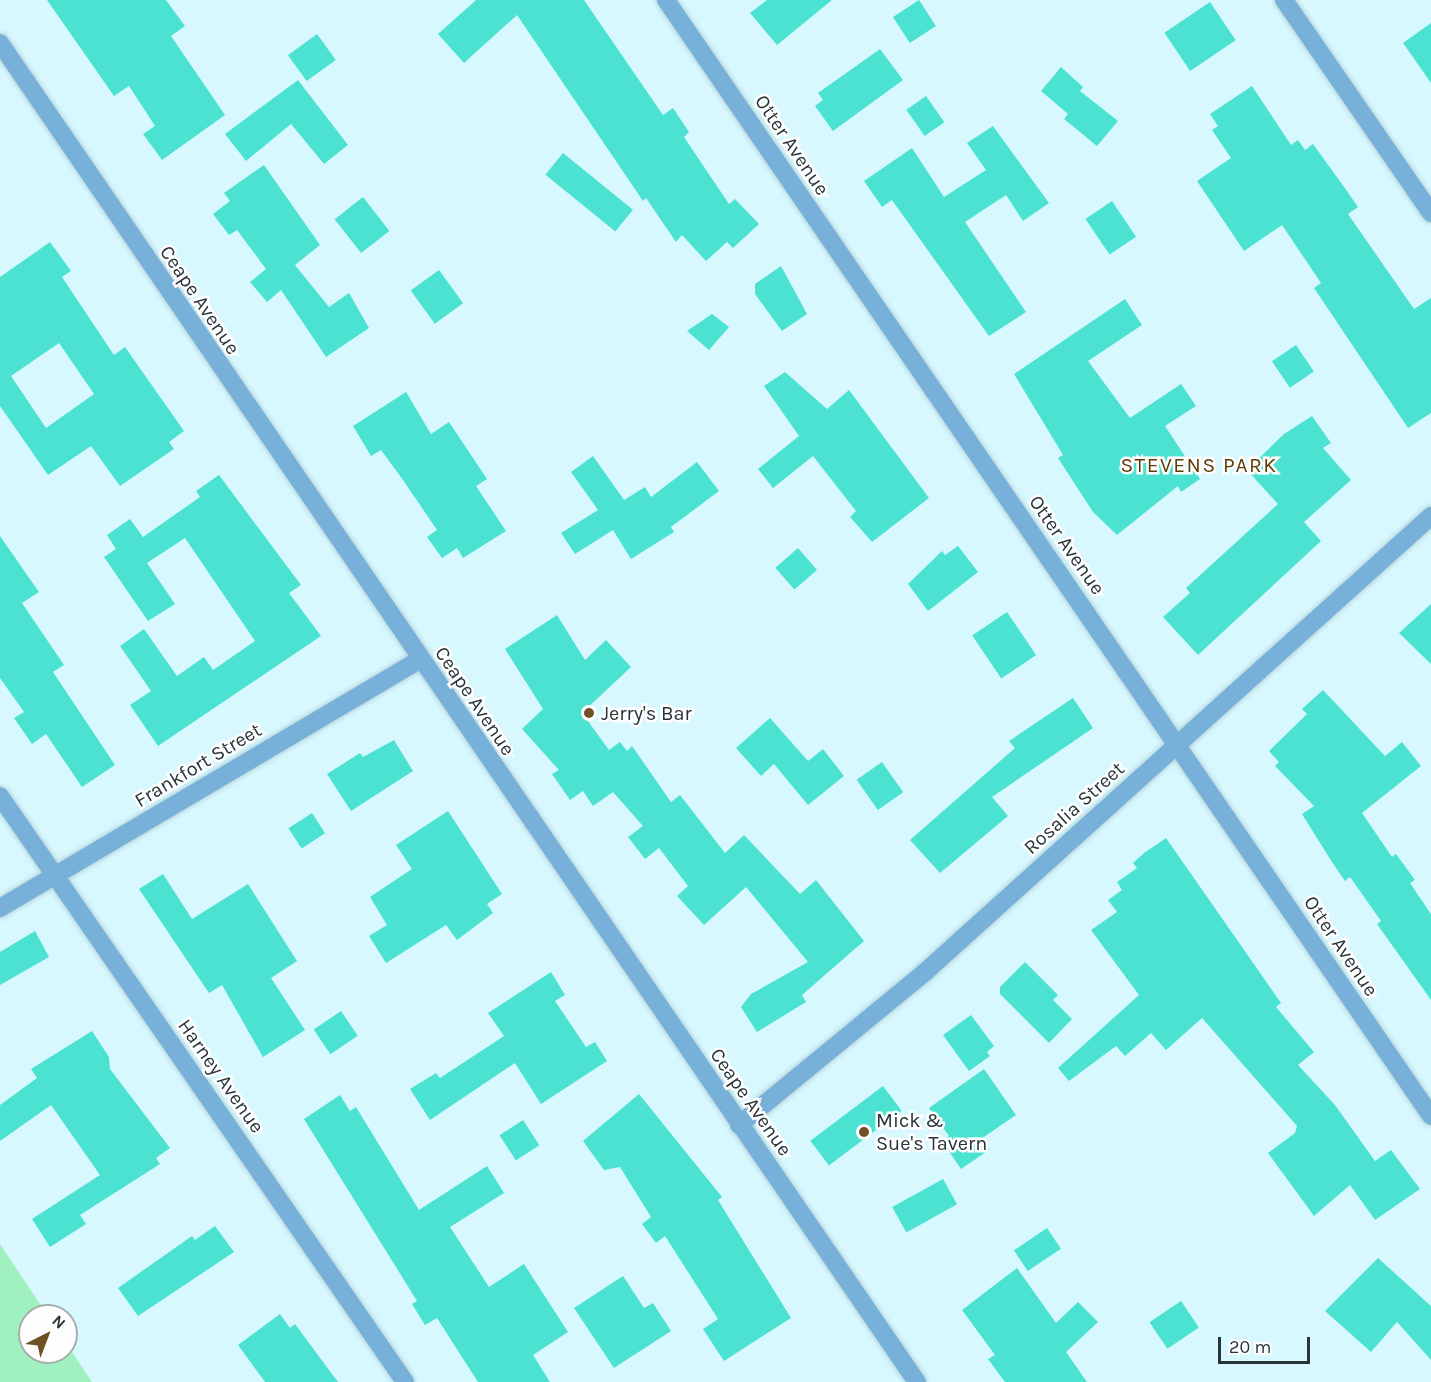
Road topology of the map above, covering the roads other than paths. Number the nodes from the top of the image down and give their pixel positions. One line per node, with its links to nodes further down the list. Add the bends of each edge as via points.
1 (666, 0): 7 (street, Otter Avenue)
2 (1284, 0): 4 (street)
3 (0, 43): 6 (street, Ceape Avenue)
4 (1431, 213)
5 (1431, 516): 7 (street, Rosalia Street)
6 (420, 660): 9 (street, Frankfort Street); 12 (street, Ceape Avenue)
7 (1177, 745): 11 (street, Otter Avenue); 12 (street, Rosalia Street, via 924,973)
8 (0, 796): 9 (street, Harney Avenue)
9 (55, 876): 10 (street, Frankfort Street); 13 (street, Harney Avenue)
10 (0, 908)
11 (1431, 1116)
12 (739, 1125): 14 (street, Ceape Avenue)
13 (405, 1382)
14 (917, 1382)

